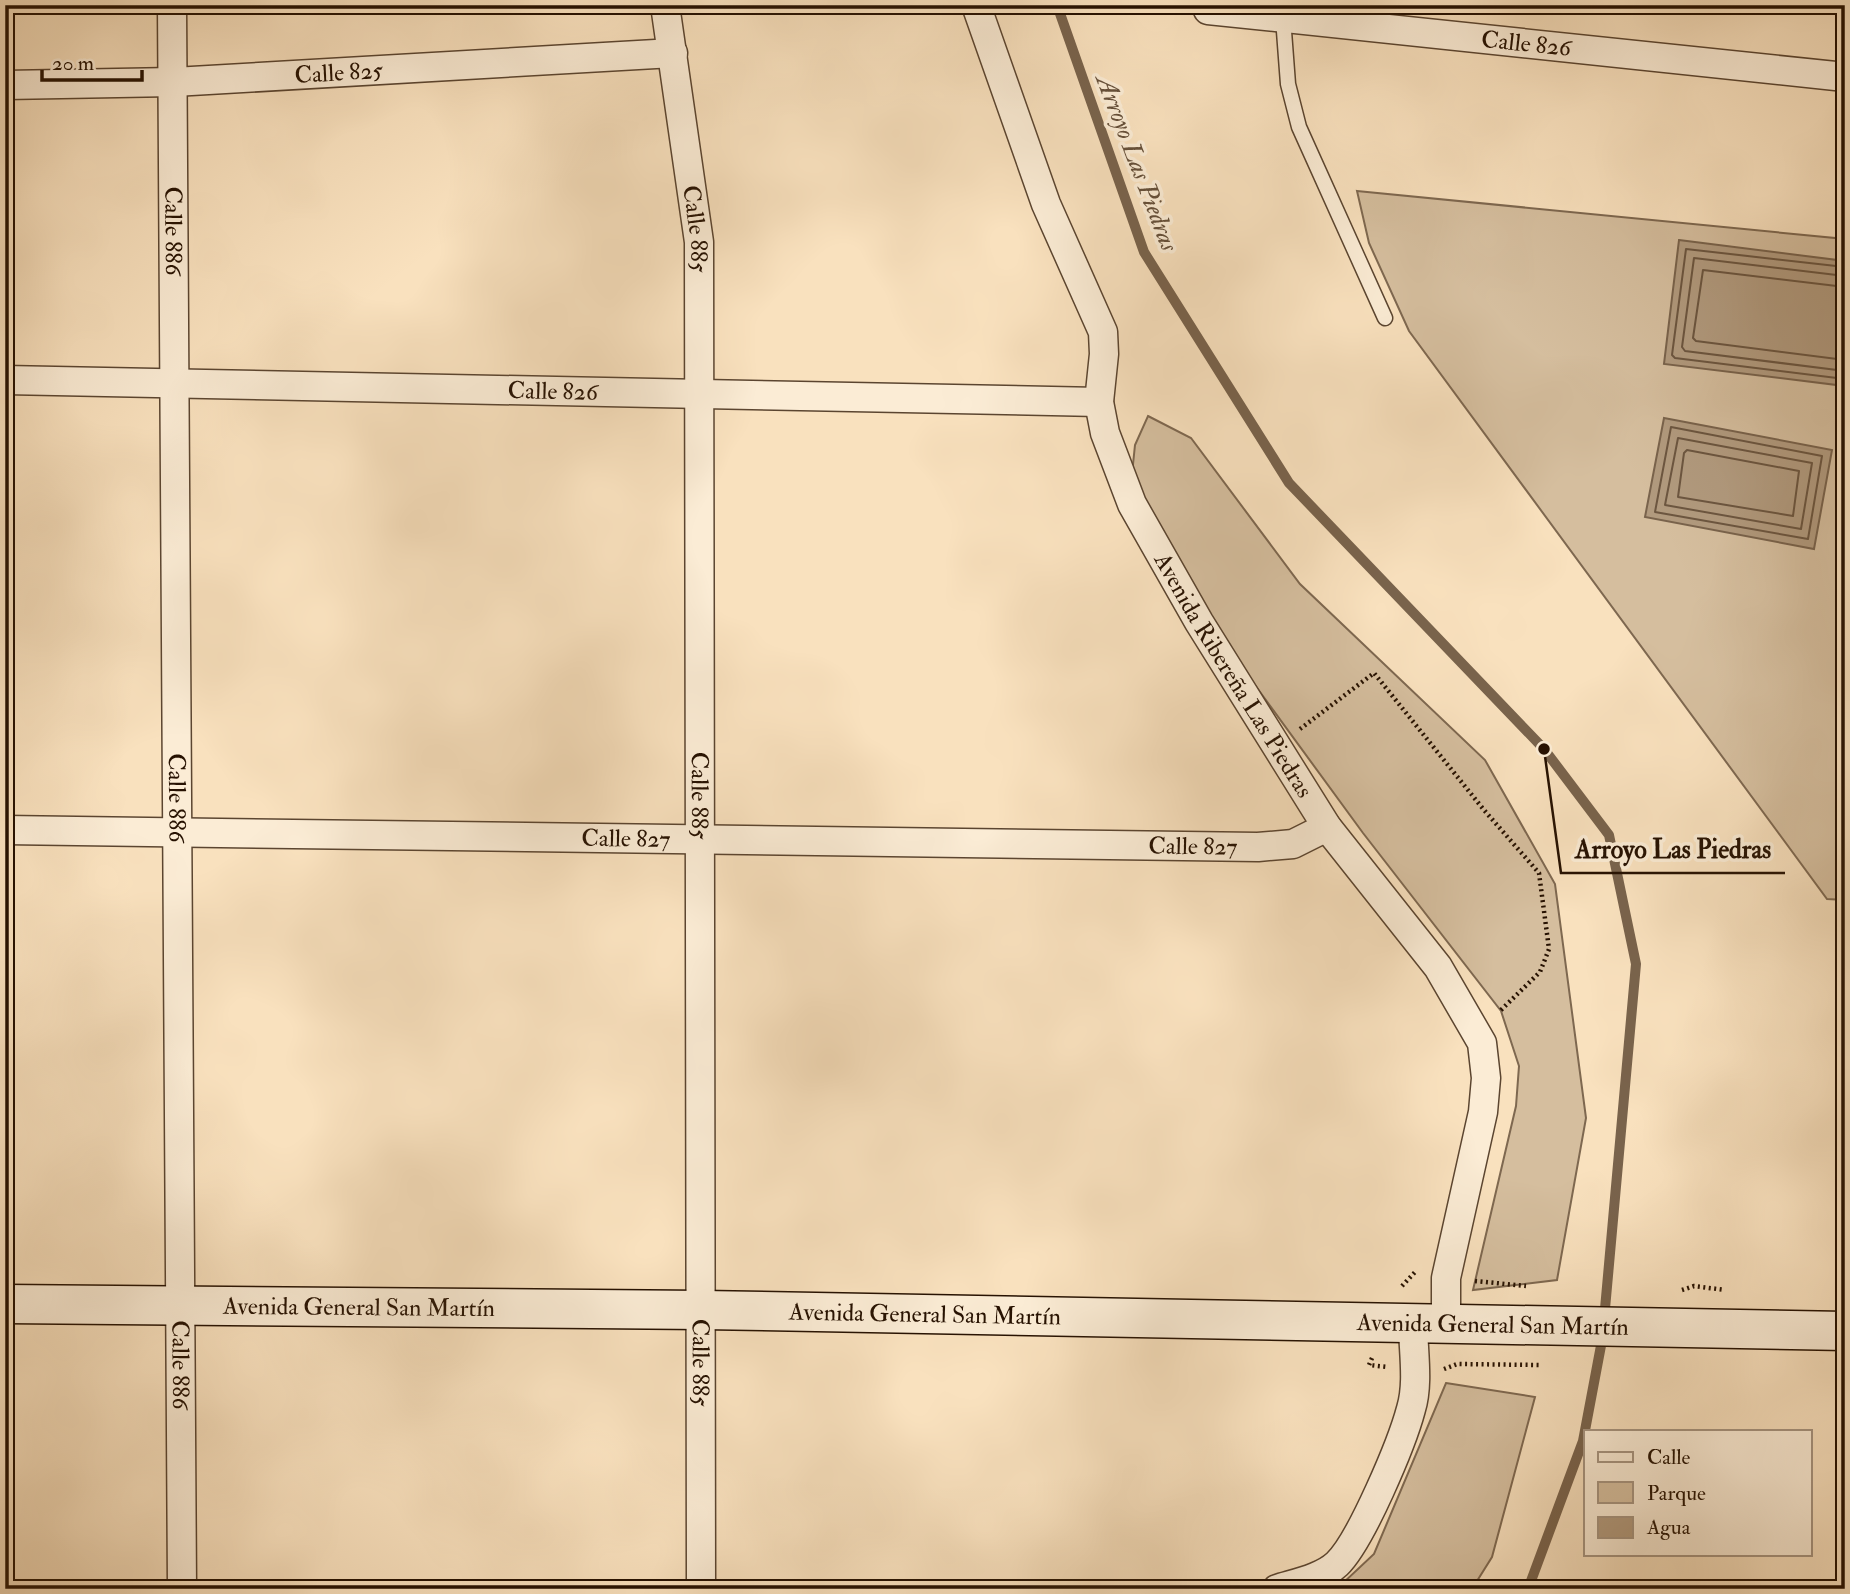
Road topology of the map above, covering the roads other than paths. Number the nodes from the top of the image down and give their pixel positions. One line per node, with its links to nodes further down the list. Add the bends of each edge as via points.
1 (172, 5): 8 (street, Calle 886)
2 (665, 5): 6 (street, Calle 885)
3 (976, 5): 14 (street, Avenida Ribereña Las Piedras, via 1046,204 1103,332)
4 (1208, 10): 5 (street, Calle 826)
5 (1283, 18): 7 (street, Calle 826); 10 (lane, via 1287,84 1299,127)
6 (673, 53): 8 (street, Calle 825); 13 (street, Calle 885, via 699,242)
7 (1845, 78)
8 (174, 82): 9 (street, Calle 825); 12 (street, Calle 886)
9 (5, 85)
10 (1385, 318)
11 (5, 380): 12 (street, Calle 826)
12 (174, 384): 13 (street, Calle 826); 17 (street, Calle 886)
13 (699, 393): 14 (street, Calle 826); 18 (street, Calle 885)
14 (1099, 402): 15 (street, Avenida Ribereña Las Piedras, via 1105,433 1132,504 1199,622)
15 (1327, 827): 18 (street, Calle 827, via 1293,844 1258,848); 22 (street, Avenida Ribereña Las Piedras, via 1438,967 1482,1043 1486,1077 1483,1112 1446,1278)
16 (5, 830): 17 (street, Calle 827)
17 (178, 833): 18 (street, Calle 827); 20 (street, Calle 886)
18 (699, 842): 21 (street, Calle 885)
19 (5, 1304): 20 (main road, Avenida General San Martín)
20 (179, 1306): 21 (main road, Avenida General San Martín); 24 (street, Calle 886)
21 (703, 1310): 22 (main road, Avenida General San Martín); 25 (street, Calle 885)
22 (1429, 1323): 23 (main road, Avenida General San Martín); 26 (street, Avenida Ribereña Las Piedras, via 1412,1408 1367,1517 1336,1565)
23 (1845, 1331)
24 (182, 1589)
25 (701, 1589)
26 (1278, 1589)

